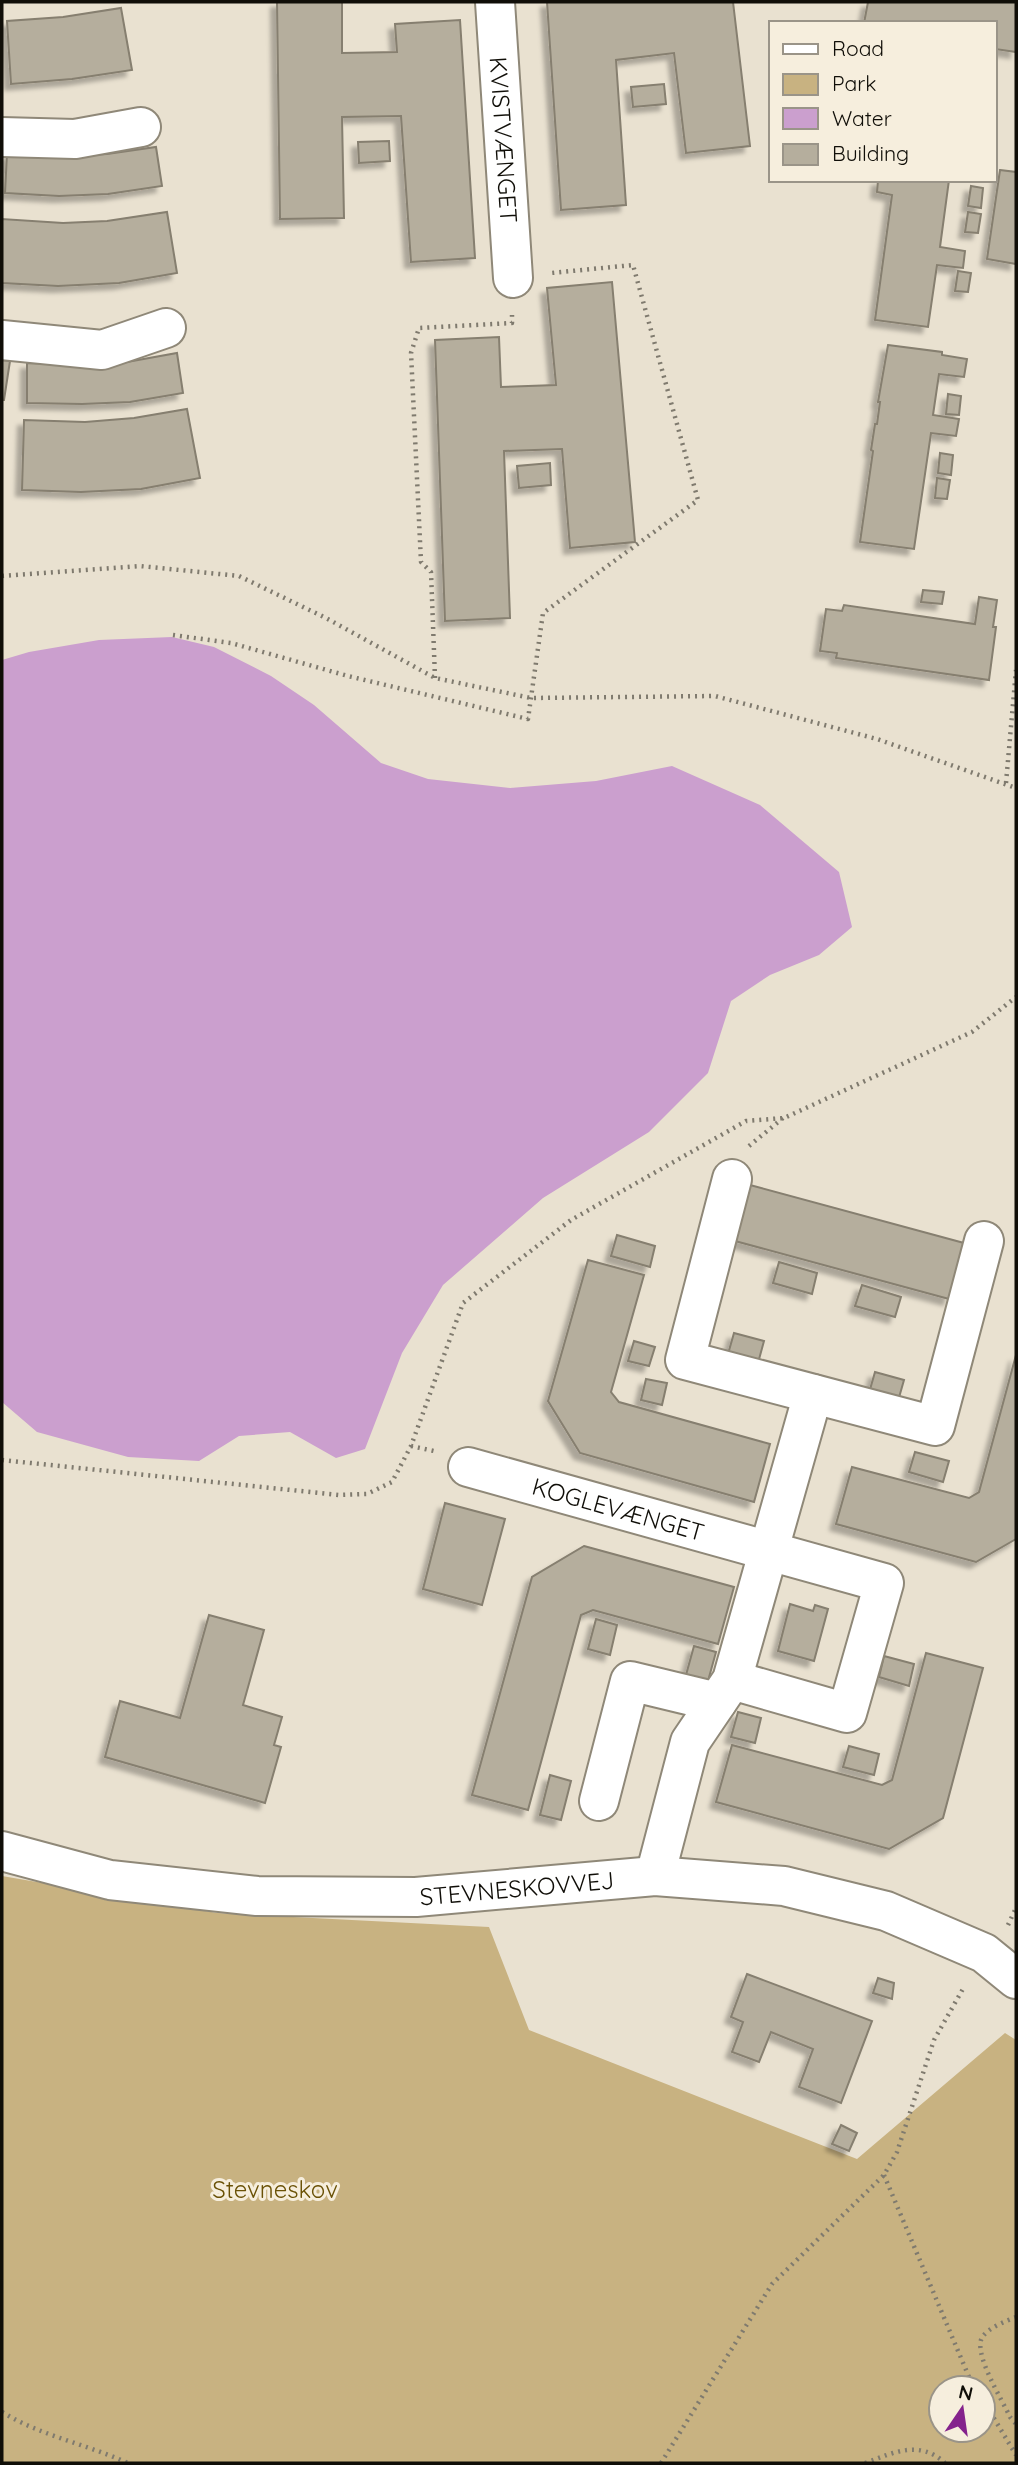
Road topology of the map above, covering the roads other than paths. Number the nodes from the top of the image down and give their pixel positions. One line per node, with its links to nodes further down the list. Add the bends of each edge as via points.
1 (495, 2): 4 (street, KVISTVÆNGET)
2 (141, 127): 3 (street, via 75,139)
3 (2, 137)
4 (513, 278)
5 (166, 328): 6 (street, via 102,350)
6 (2, 340)
7 (732, 1179): 9 (street, via 685,1360)
8 (984, 1241): 9 (street, via 935,1426)
9 (813, 1394): 11 (street)
10 (468, 1466): 11 (street, KOGLEVÆNGET)
11 (769, 1550): 12 (street); 12 (street, KOGLEVÆNGET, via 884,1583 847,1713)
12 (725, 1691): 13 (street, KOGLEVÆNGET, via 630,1681); 15 (street, via 690,1742)
13 (598, 1801)
14 (2, 1851): 15 (street, STEVNESKOVVEJ, via 110,1880 257,1896 416,1897)
15 (655, 1876): 16 (street, STEVNESKOVVEJ, via 784,1886 886,1911 984,1954)
16 (1016, 1979)

